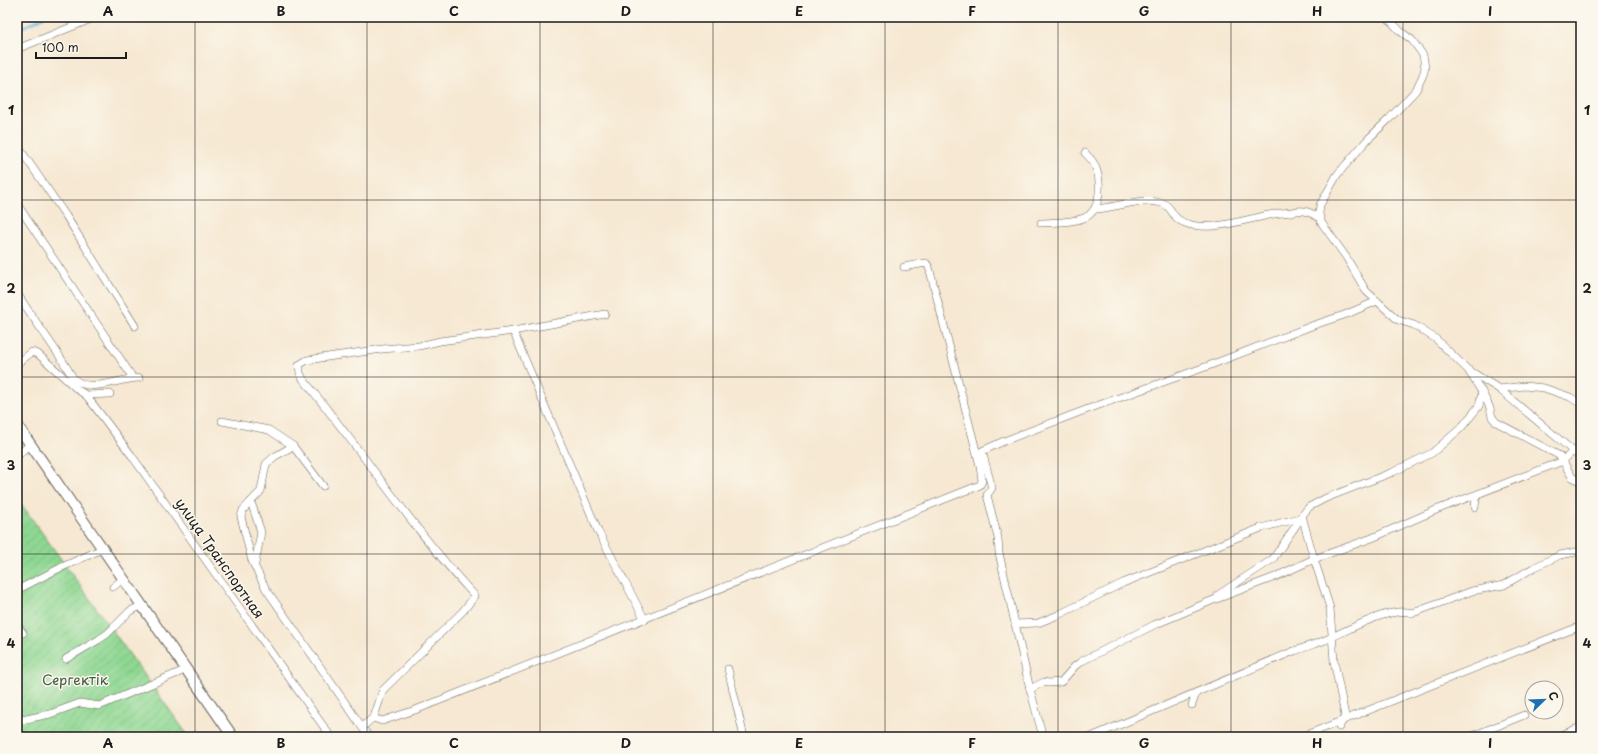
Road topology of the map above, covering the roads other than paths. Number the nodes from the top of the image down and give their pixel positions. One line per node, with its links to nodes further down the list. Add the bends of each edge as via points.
1 (96, 17): 3 (street)
2 (1387, 17): 9 (street, via 1412,40 1423,55 1424,75 1416,90 1337,175 1320,205)
3 (81, 20): 4 (street)
4 (17, 49)
5 (17, 145): 15 (street, via 66,216)
6 (1085, 153): 8 (street, via 1093,162 1099,181)
7 (17, 204): 19 (street, via 131,375)
8 (1095, 209): 9 (street, via 1125,203 1162,203 1170,208 1181,222 1214,226 1283,212 1302,211); 10 (street, via 1084,218)
9 (1320, 219): 13 (street, via 1364,287)
10 (1041, 223)
11 (904, 267): 49 (street, via 926,264 929,267 980,466 980,485)
12 (17, 294): 19 (street, via 77,382 89,386)
13 (1377, 301): 18 (street, via 1398,320 1414,325 1436,339); 50 (street, via 1215,364 1088,408 982,451 992,488 987,495)
14 (605, 314): 16 (street)
15 (135, 326)
16 (513, 331): 49 (street, via 598,531); 62 (street, via 307,360 299,365 303,379 397,502 475,596 383,690)
17 (17, 364): 24 (street, улица Транспортная, via 32,352 38,354)
18 (1468, 370): 21 (street); 22 (street)
19 (130, 378): 20 (street)
20 (138, 378)
21 (1499, 389): 25 (street, via 1524,386 1544,388 1570,397); 30 (street)
22 (1482, 392): 33 (street, via 1496,422 1560,456); 39 (street, via 1480,406 1461,428 1432,453 1393,472 1321,500 1309,507)
23 (110, 394): 24 (street)
24 (86, 395): 69 (street, улица Транспортная)
25 (1581, 404)
26 (222, 421): 29 (street, via 270,430)
27 (17, 425): 28 (main road)
28 (30, 444): 31 (street); 40 (main road)
29 (293, 446): 35 (street); 37 (street, via 266,464 261,491)
30 (1573, 450): 32 (street); 33 (street)
31 (17, 456)
32 (1581, 458)
33 (1563, 461): 34 (street, via 1572,477); 36 (street)
34 (1581, 482)
35 (323, 486)
36 (1479, 494): 38 (street); 42 (street)
37 (251, 502): 43 (street, via 260,532); 43 (street, via 243,510 241,517)
38 (1475, 507)
39 (1302, 516): 42 (street); 47 (street, via 1272,559); 50 (street, via 1261,528 1123,583 1038,623)
40 (102, 549): 44 (main road); 46 (street)
41 (1581, 551): 54 (street, via 1560,555 1504,584 1472,591 1414,613 1406,611 1384,615)
42 (1314, 559): 47 (street); 54 (street, via 1330,608)
43 (255, 566): 65 (street, via 266,589)
44 (123, 579): 45 (street); 48 (main road)
45 (113, 587)
46 (17, 590)
47 (1211, 601): 58 (street, via 1154,625 1082,661 1061,682 1044,682)
48 (141, 606): 55 (street, via 130,611 107,634); 57 (main road)
49 (645, 620): 62 (street, via 418,710 382,720 376,720)
50 (1015, 624): 58 (street)
51 (17, 625): 53 (street)
52 (1581, 626): 63 (street)
53 (23, 633)
54 (1333, 637): 59 (street); 63 (street, via 1335,668 1345,716)
55 (66, 659)
56 (728, 669): 71 (street)
57 (185, 670): 64 (street, via 99,706 80,703 50,714); 68 (main road)
58 (1030, 689): 72 (street)
59 (1196, 693): 60 (street); 73 (street)
60 (1192, 705)
61 (1524, 716): 75 (street)
62 (374, 717): 65 (street)
63 (1343, 720): 66 (street); 74 (street)
64 (17, 721)
65 (362, 727): 70 (street)
66 (1339, 727)
67 (1581, 727): 76 (street)
68 (233, 737)
69 (331, 737)
70 (369, 737)
71 (744, 737)
72 (1043, 737)
73 (1091, 737)
74 (1301, 737)
75 (1470, 737)
76 (1556, 737)

